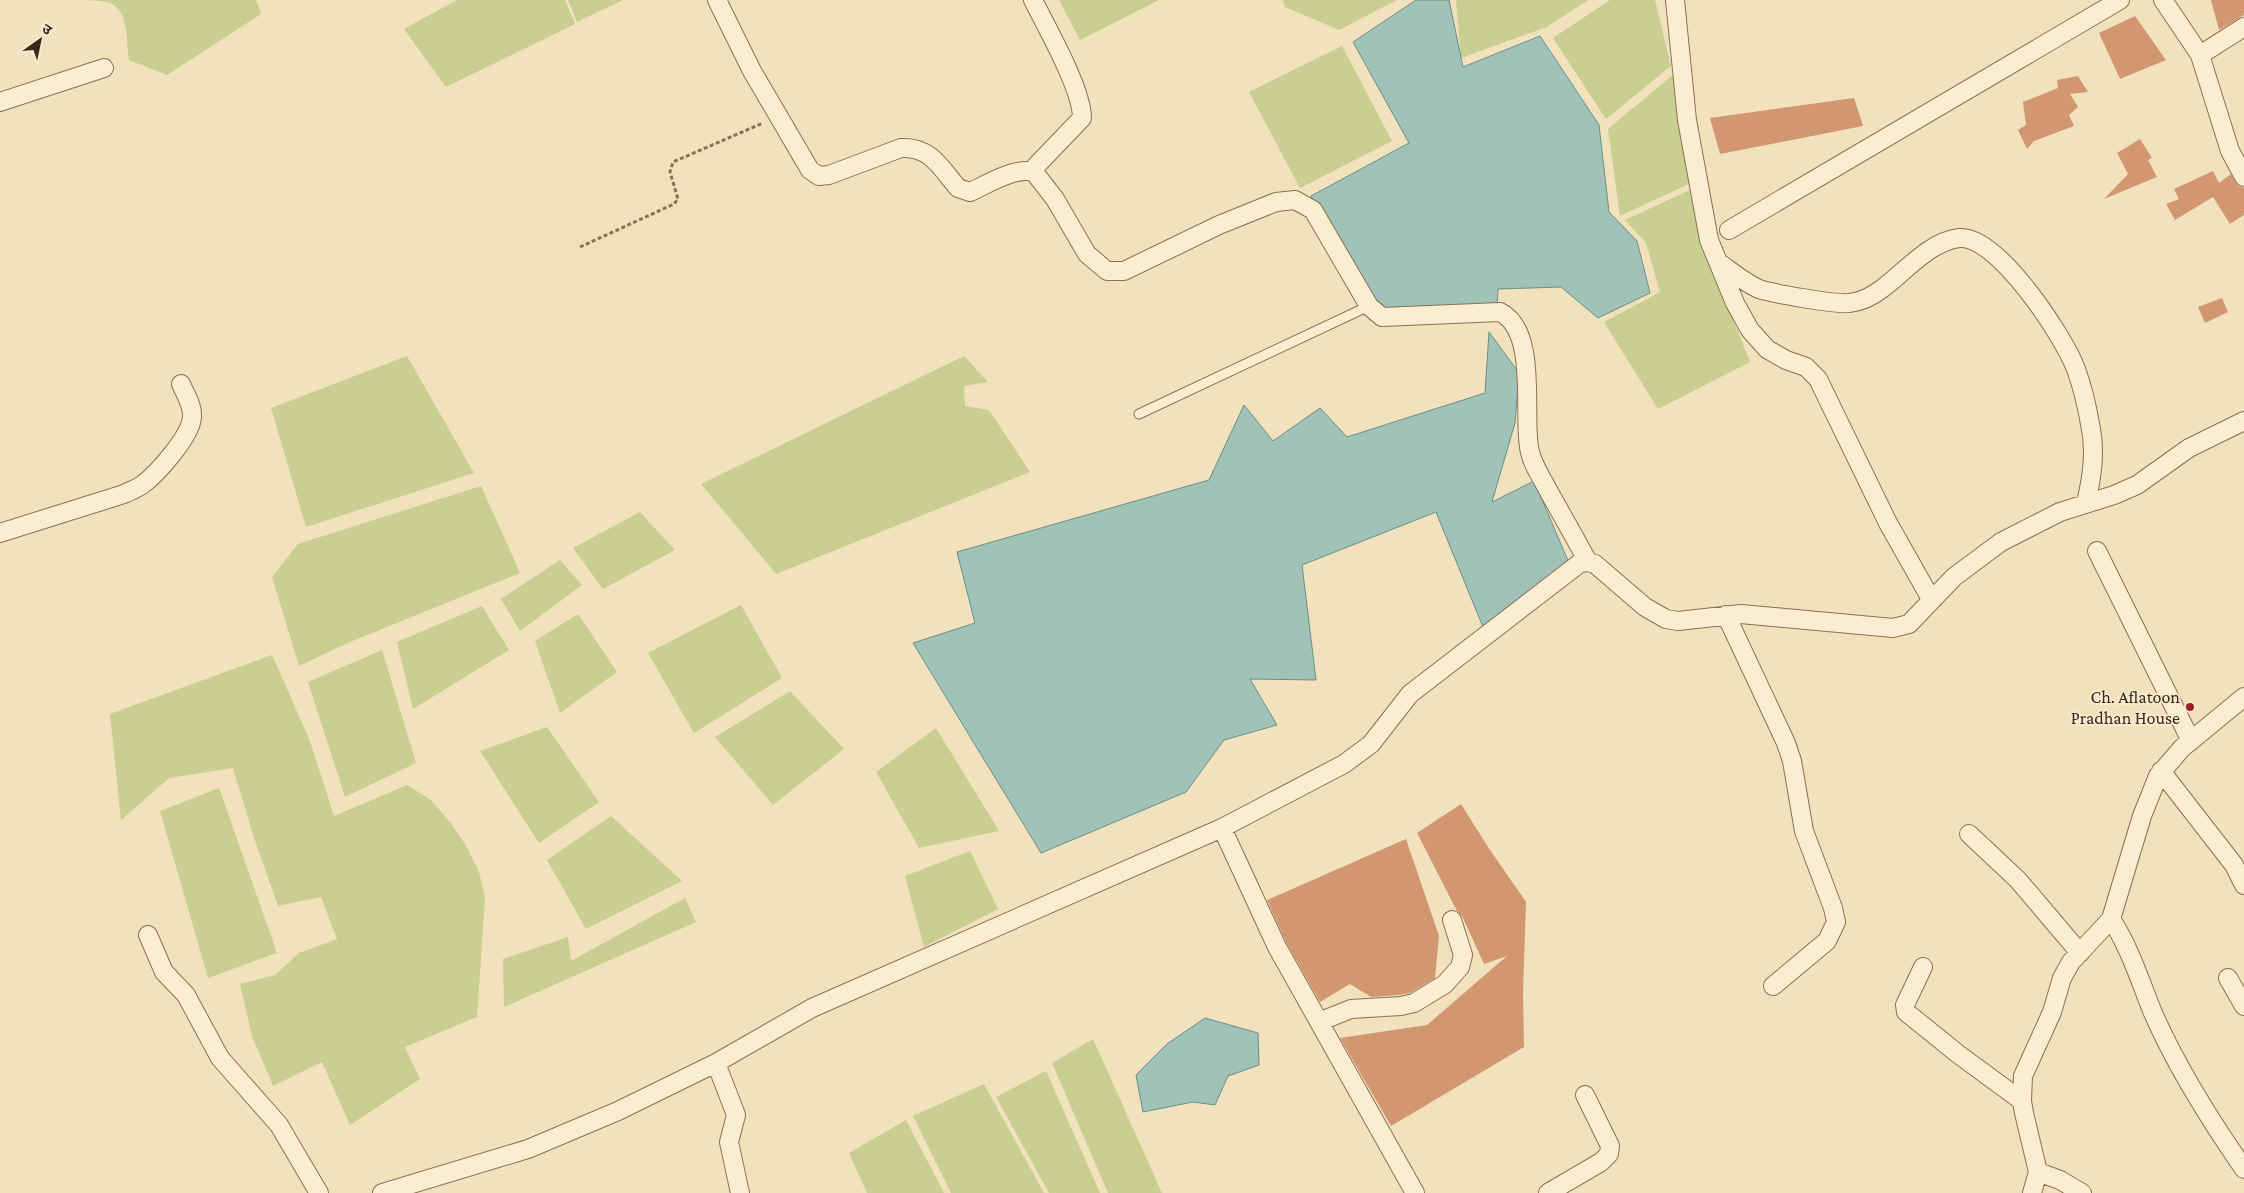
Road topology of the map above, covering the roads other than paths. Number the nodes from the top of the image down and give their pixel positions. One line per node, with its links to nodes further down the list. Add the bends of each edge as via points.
1 (717, 0): 10 (street, via 778,116 810,170 819,176 900,148 913,147 929,155 964,192 1013,174)
2 (1034, 0): 10 (street, via 1072,81 1082,118)
3 (1675, 0): 13 (street, via 1687,120 1709,240)
4 (2120, 0): 12 (street)
5 (2163, 0): 7 (street)
6 (2244, 27): 7 (street)
7 (2200, 55): 11 (street, via 2230,151)
8 (104, 68): 9 (street)
9 (0, 102)
10 (1034, 172): 14 (street, via 1055,199 1087,254 1107,271 1124,271 1219,225 1276,202 1303,202 1313,210)
11 (2244, 177)
12 (1730, 230)
13 (1718, 262): 18 (street, via 1760,289 1848,303 1869,297 1942,244 1958,238 1976,241 2011,270 2031,294 2076,368 2091,426 2093,471); 22 (street, via 1735,304 1758,340 1778,356 1806,367 1818,379 1888,523)
14 (1369, 306): 16 (lane); 21 (street, via 1382,317 1500,312 1510,318 1524,351 1527,371 1531,459)
15 (180, 384): 19 (street, via 190,404 191,424 186,436 150,479 124,494)
16 (1140, 414)
17 (2244, 422): 18 (street, via 2190,448 2137,485)
18 (2086, 503): 22 (street, via 2060,512 2000,542)
19 (0, 533)
20 (2097, 551): 25 (street)
21 (1588, 562): 23 (street, via 1595,564 1646,607 1666,619 1678,621); 27 (street, via 1580,563 1410,694 1365,750)
22 (1931, 599): 23 (street, via 1909,624 1893,628)
23 (1726, 615): 36 (street, via 1786,743 1804,831 1836,922 1827,941)
24 (2244, 697): 25 (street)
25 (2191, 741): 26 (street)
26 (2161, 772): 29 (street, via 2234,865); 30 (street, via 2142,816)
27 (1222, 828): 38 (street, via 1277,947); 39 (street, via 828,1000)
28 (1969, 834): 33 (street, via 2018,880)
29 (2244, 885)
30 (2111, 919): 33 (street); 42 (street, via 2130,951 2153,1013 2169,1045 2218,1131)
31 (1452, 920): 38 (street, via 1463,955 1460,967 1445,984 1414,1003 1350,1009)
32 (148, 935): 45 (street, via 164,972 186,995 220,1058 278,1125)
33 (2080, 953): 41 (street, via 2066,969 2052,1012 2026,1069)
34 (1923, 967): 41 (street, via 1905,1005 1906,1012)
35 (2228, 978): 37 (street)
36 (1773, 986)
37 (2244, 1006)
38 (1321, 1022): 44 (street)
39 (716, 1063): 46 (street, via 618,1111 528,1149); 47 (street, via 736,1115 729,1145)
40 (1585, 1095): 48 (street, via 1610,1146 1609,1154)
41 (2022, 1101): 43 (street)
42 (2244, 1169)
43 (2038, 1172): 49 (street); 50 (street)
44 (1412, 1192)
45 (318, 1193)
46 (382, 1193)
47 (740, 1193)
48 (1548, 1193)
49 (2032, 1193)
50 (2082, 1193)

